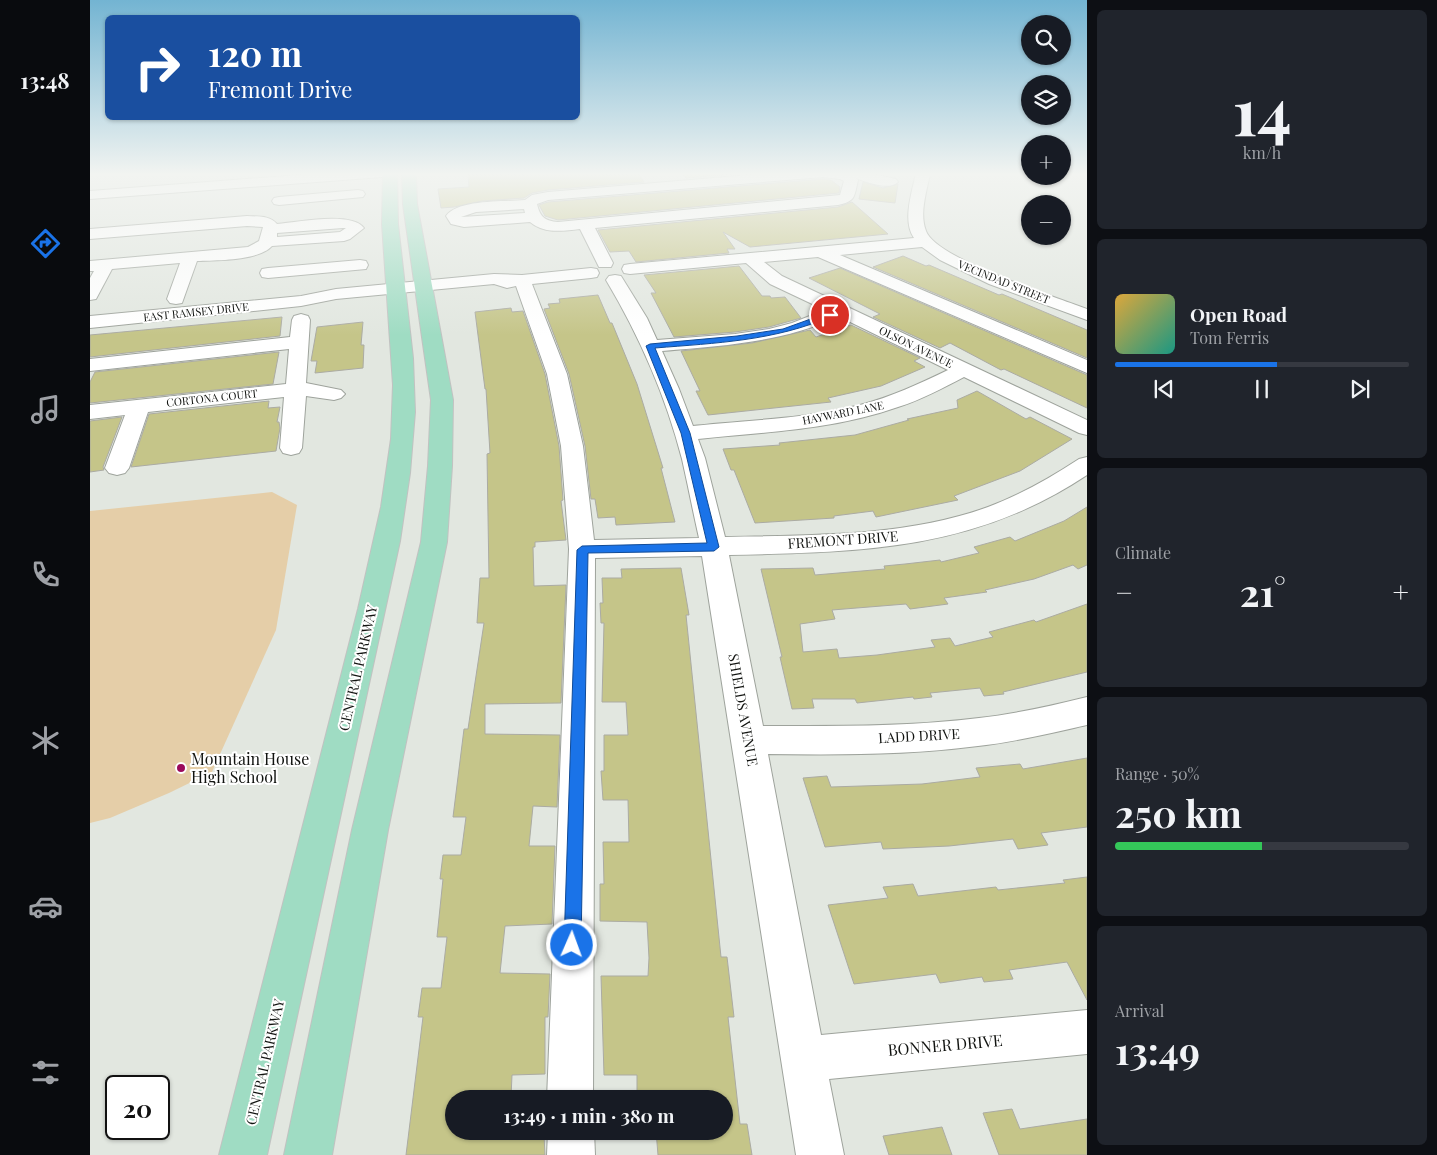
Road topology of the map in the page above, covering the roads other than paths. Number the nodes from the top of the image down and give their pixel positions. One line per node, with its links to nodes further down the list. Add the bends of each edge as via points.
1 (126, 227): 9 (street)
2 (139, 227): 9 (street)
3 (255, 227): 11 (street)
4 (271, 227): 11 (street)
5 (391, 227): 20 (main road, CENTRAL PARKWAY)
6 (410, 227): 20 (main road, CENTRAL PARKWAY)
7 (587, 227): 18 (street, SHIELDS AVENUE)
8 (918, 227): 12 (street)
9 (124, 231): 10 (street)
10 (90, 234)
11 (267, 235): 14 (street, via 248,252); 17 (street, via 271,252 267,282)
12 (924, 242): 13 (street, EAST RAMSEY DRIVE); 25 (street, VECINDAD STREET, via 959,265)
13 (819, 251): 15 (street, EAST RAMSEY DRIVE); 30 (street)
14 (190, 258): 16 (street); 22 (street)
15 (750, 258): 18 (street, EAST RAMSEY DRIVE); 24 (street, OLSON AVENUE, via 776,280)
16 (98, 265): 21 (street)
17 (360, 265)
18 (610, 271): 19 (street, EAST RAMSEY DRIVE); 28 (street, SHIELDS AVENUE, via 638,318)
19 (522, 280): 20 (street, EAST RAMSEY DRIVE, via 497,286); 42 (street, via 557,374 572,446)
20 (411, 291): 23 (street, EAST RAMSEY DRIVE, via 336,302); 49 (main road, CENTRAL PARKWAY, via 404,356 402,440 381,569); 50 (main road, CENTRAL PARKWAY, via 442,400 434,542 370,830)
21 (90, 294)
22 (176, 299)
23 (301, 311): 26 (street, EAST RAMSEY DRIVE); 27 (street)
24 (840, 311): 28 (street, via 783,331); 31 (street, OLSON AVENUE)
25 (1087, 315)
26 (90, 322)
27 (299, 342): 29 (street); 32 (street)
28 (650, 346): 37 (street, SHIELDS AVENUE)
29 (90, 365)
30 (1087, 367)
31 (963, 370): 36 (street, OLSON AVENUE); 37 (street, HAYWARD LANE, via 910,395 857,412 820,420)
32 (296, 389): 33 (street, CORTONA COURT); 34 (street, CORTONA COURT); 38 (street)
33 (334, 394)
34 (139, 406): 35 (street, CORTONA COURT); 40 (street)
35 (90, 412)
36 (1087, 428)
37 (686, 433): 41 (street, SHIELDS AVENUE)
38 (291, 448)
39 (1087, 464): 41 (street, FREMONT DRIVE, via 1036,495 998,513 958,526 909,536 852,542)
40 (117, 468)
41 (714, 547): 42 (street, FREMONT DRIVE); 44 (street, SHIELDS AVENUE)
42 (582, 550): 47 (street)
43 (1087, 711): 44 (street, LADD DRIVE, via 1042,722 964,734 856,740)
44 (749, 740): 46 (street, SHIELDS AVENUE)
45 (1087, 1032): 46 (street, BONNER DRIVE)
46 (803, 1059): 52 (street, SHIELDS AVENUE)
47 (570, 1090)
48 (571, 1140): 51 (street)
49 (243, 1155)
50 (308, 1155)
51 (571, 1155)
52 (820, 1155)

